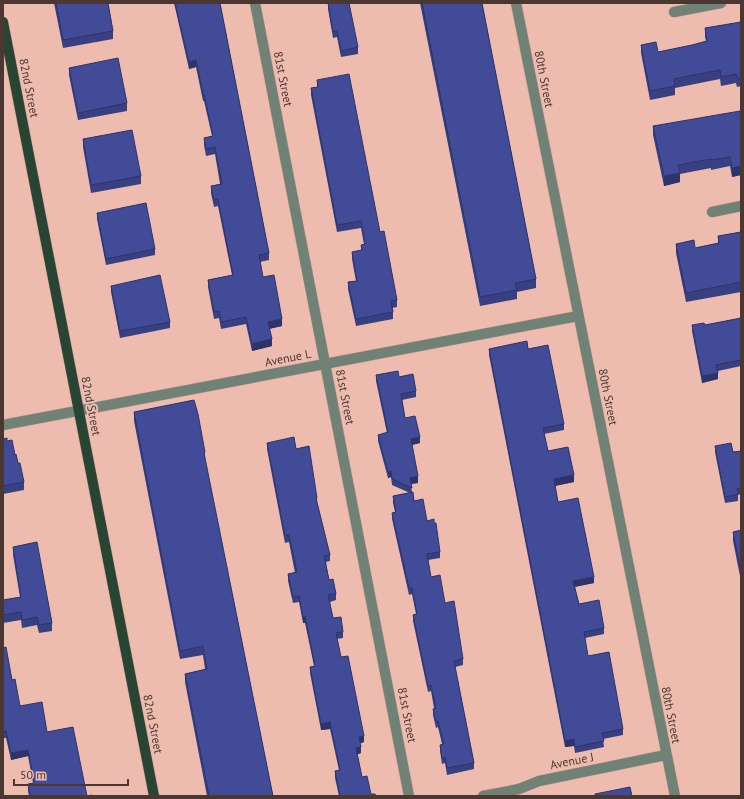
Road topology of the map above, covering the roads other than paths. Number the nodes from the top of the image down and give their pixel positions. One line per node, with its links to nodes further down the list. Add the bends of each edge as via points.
1 (255, 3): 9 (street, 81st Street)
2 (516, 3): 8 (street, 80th Street)
3 (721, 3): 4 (street)
4 (674, 12)
5 (3, 22): 10 (main road, 82nd Street)
6 (741, 206): 7 (street)
7 (712, 212)
8 (578, 316): 9 (street, Avenue L); 12 (street, 80th Street)
9 (325, 364): 10 (street, Avenue L); 14 (street, 81st Street)
10 (79, 410): 11 (street, Avenue L); 13 (main road, 82nd Street)
11 (3, 425)
12 (666, 755): 15 (street, Avenue J, via 539,781 519,789); 16 (street, 80th Street)
13 (154, 796)
14 (410, 796)
15 (483, 796)
16 (674, 796)

